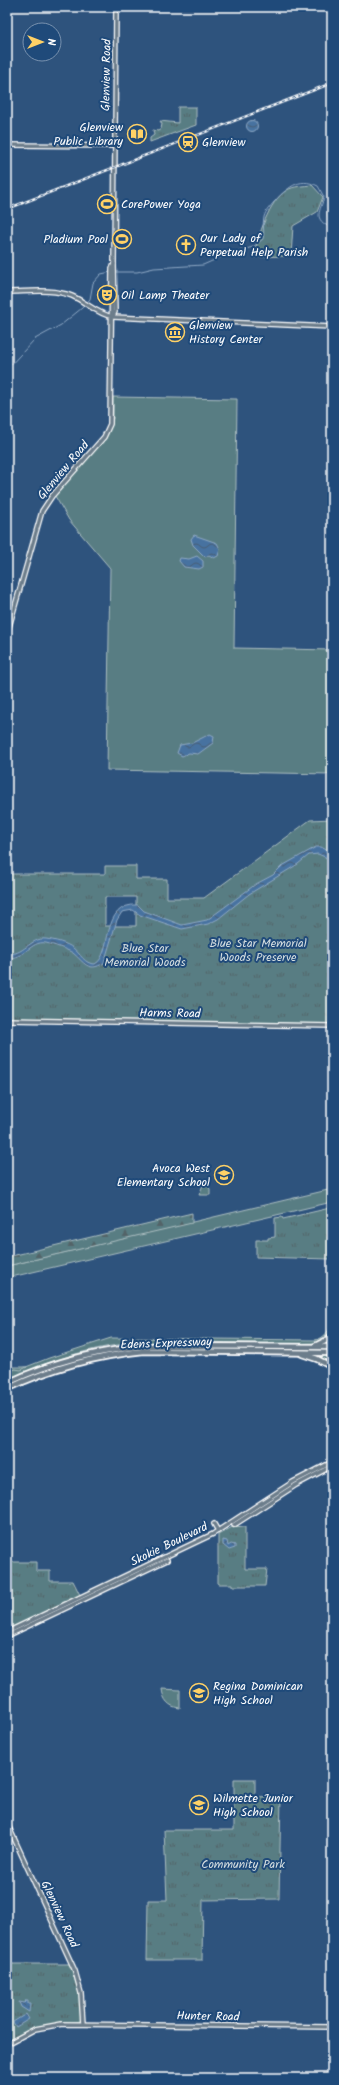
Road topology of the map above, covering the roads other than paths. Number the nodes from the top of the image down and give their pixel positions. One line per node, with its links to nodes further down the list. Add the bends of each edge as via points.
1 (116, 7): 4 (main road, Glenview Road)
2 (7, 145): 3 (main road)
3 (102, 146): 4 (main road); 5 (main road)
4 (115, 146): 5 (main road, Glenview Road)
5 (115, 154): 7 (main road, Glenview Road)
6 (7, 292): 7 (main road, via 57,292 70,295 106,316)
7 (113, 317): 8 (main road); 9 (main road, Glenview Road, via 110,424 104,437 42,511)
8 (332, 327)
9 (7, 634)
10 (7, 1020): 11 (main road, Harms Road)
11 (332, 1026)
12 (332, 1335): 13 (highway, via 319,1345)
13 (307, 1347): 14 (highway, Edens Expressway); 18 (highway, Edens Expressway, via 126,1347 74,1357)
14 (332, 1347)
15 (332, 1352): 16 (highway, Edens Expressway)
16 (292, 1353): 17 (highway, via 312,1357); 19 (highway, Edens Expressway, via 151,1351 120,1354 56,1368)
17 (332, 1367)
18 (7, 1383)
19 (7, 1389)
20 (332, 1462): 23 (main road, Skokie Boulevard, via 293,1482)
21 (332, 1466): 25 (main road, Skokie Boulevard, via 296,1485 245,1521)
22 (214, 1524): 23 (main road)
23 (218, 1531): 24 (main road, Skokie Boulevard)
24 (7, 1632)
25 (7, 1636)
26 (7, 1823): 27 (main road, Glenview Road, via 75,1971 81,1993)
27 (83, 2024): 28 (main road, Hunter Road); 29 (main road, Hunter Road, via 41,2027)
28 (332, 2027)
29 (7, 2044)

